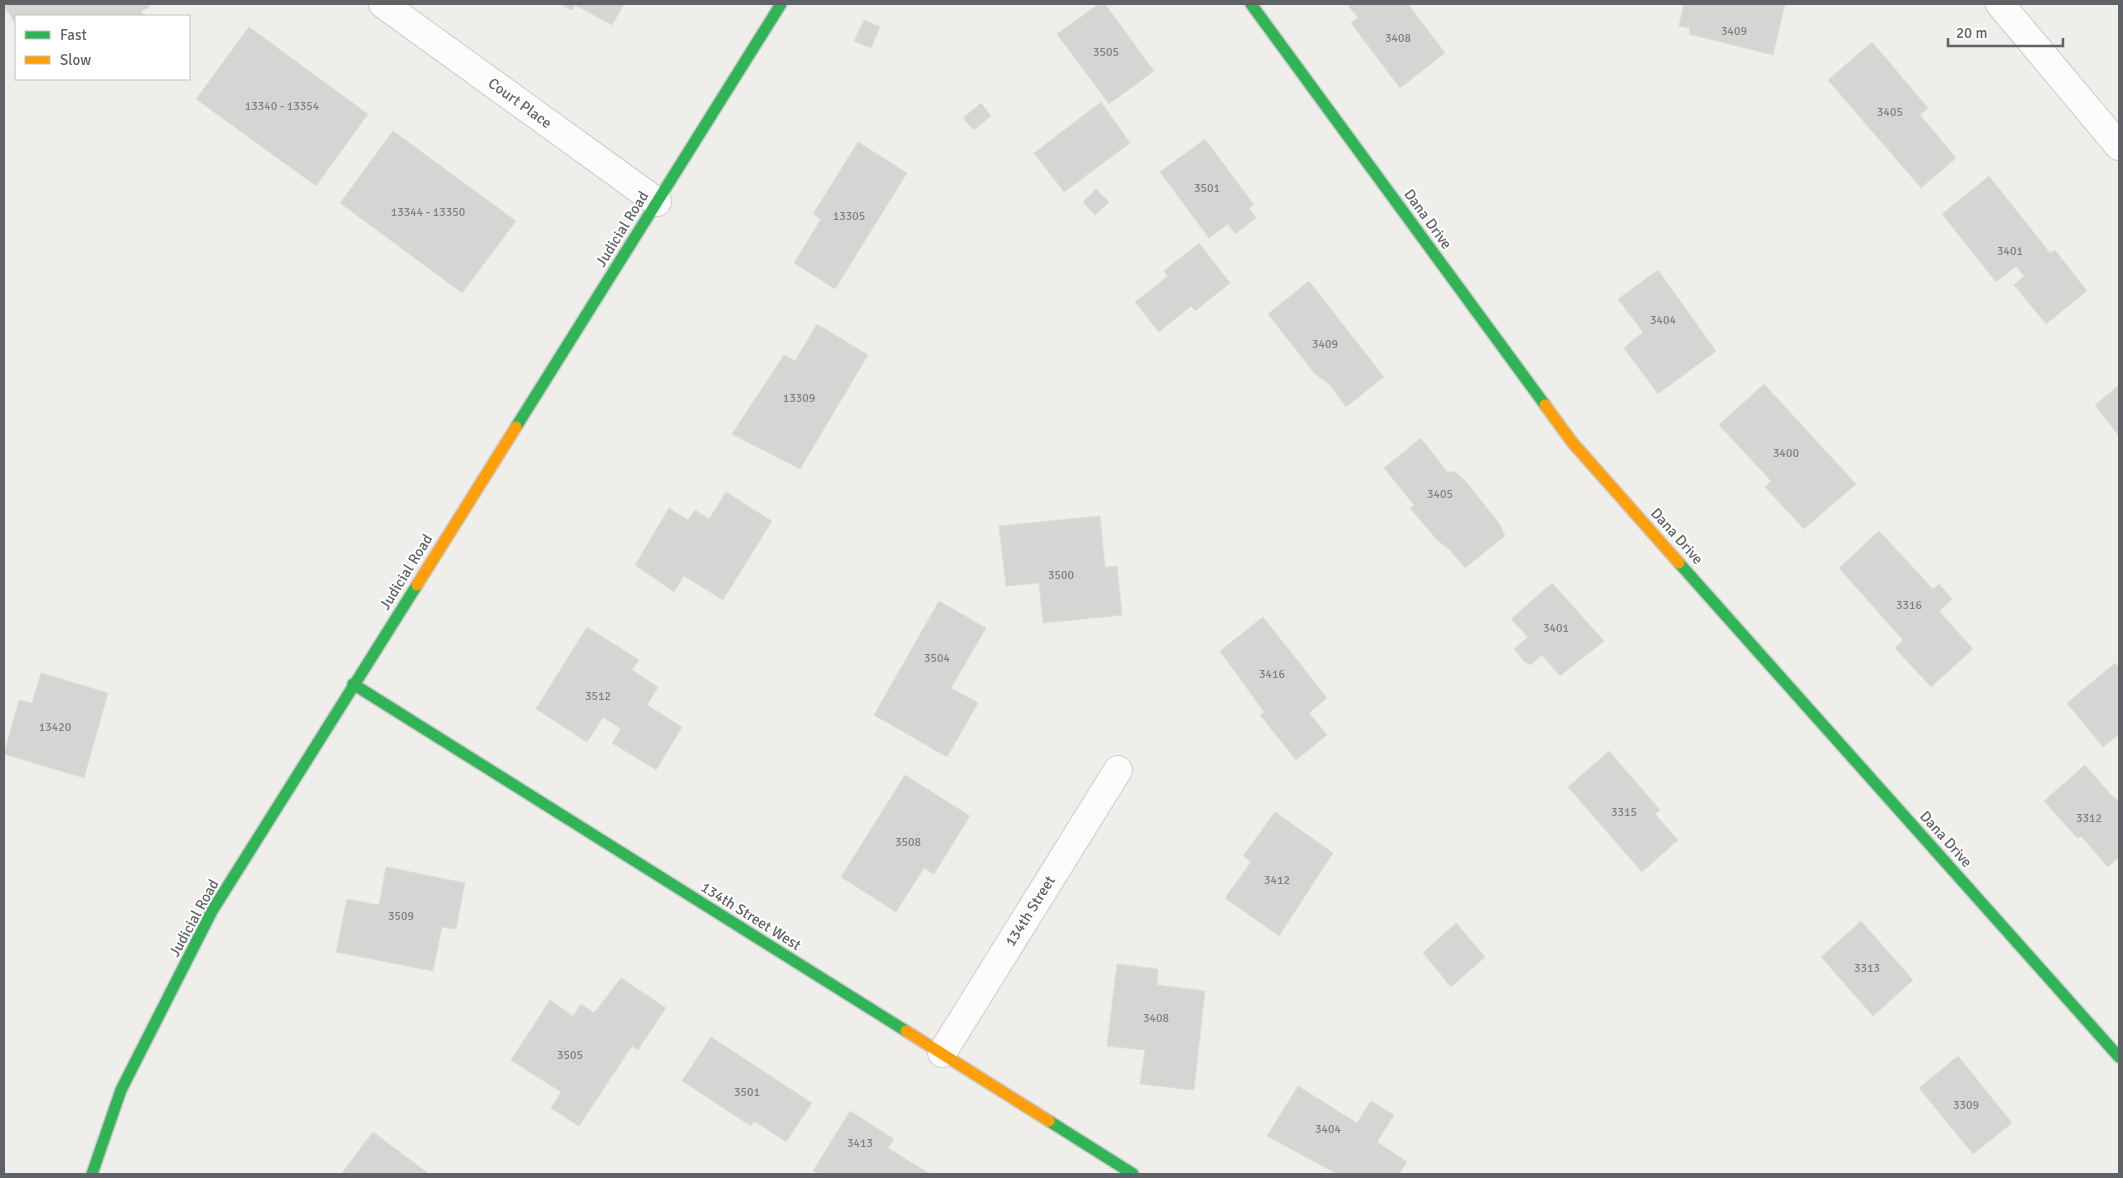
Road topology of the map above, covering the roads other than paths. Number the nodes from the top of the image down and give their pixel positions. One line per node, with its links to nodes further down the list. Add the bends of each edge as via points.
1 (383, 4): 6 (street, Court Place)
2 (781, 4): 6 (street, Judicial Road)
3 (1251, 4): 10 (street, Dana Drive, via 1572,442)
4 (2000, 4): 5 (street)
5 (2119, 146)
6 (657, 202): 7 (street, Judicial Road)
7 (354, 684): 9 (street, 134th Street West); 11 (street, Judicial Road, via 212,911 121,1090)
8 (1118, 770): 9 (street, 134th Street)
9 (942, 1053): 12 (street, 134th Street West)
10 (2119, 1057)
11 (92, 1174)
12 (1133, 1174)

